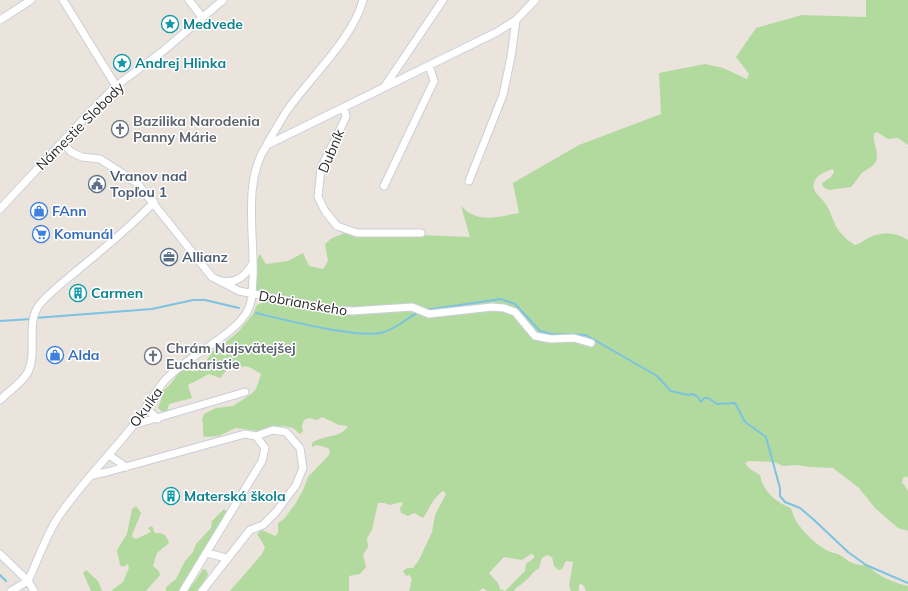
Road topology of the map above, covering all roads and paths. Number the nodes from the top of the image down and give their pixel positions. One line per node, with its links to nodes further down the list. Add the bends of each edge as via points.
1 (31, 0): 9 (street)
2 (63, 0): 14 (street)
3 (189, 0): 8 (street)
4 (222, 0): 8 (street, Námestie Slobody)
5 (363, 0): 17 (street, via 336,48)
6 (444, 0): 15 (street, Dubník)
7 (535, 0): 10 (street, Dubník)
8 (202, 17): 14 (street, Námestie Slobody, via 163,51)
9 (0, 20)
10 (516, 20): 11 (street, Dubník); 12 (street)
11 (497, 32): 12 (street, via 507,33); 13 (street, Dubník)
12 (513, 40): 21 (street, via 503,95)
13 (429, 65): 15 (street, Dubník); 22 (street, via 434,81)
14 (116, 86): 19 (street, Námestie Slobody)
15 (384, 87): 16 (street, Dubník)
16 (344, 107): 18 (street, Dubník); 25 (street, Dubník, via 346,117 321,168 318,197 325,211 336,226 358,233)
17 (279, 123): 18 (street); 20 (street)
18 (289, 134): 20 (street, Dubník)
19 (62, 142): 23 (street, Dobrianskeho, via 72,152 82,157 100,159 137,183); 24 (street, Námestie Slobody)
20 (267, 145): 26 (street, via 255,172 252,195)
21 (469, 181)
22 (384, 186)
23 (154, 202): 27 (street, Dobrianskeho, via 196,259); 31 (street, via 39,305 34,320 28,371)
24 (0, 209)
25 (421, 233)
26 (254, 262): 27 (street, via 247,273 238,280); 28 (street)
27 (217, 281): 28 (street, Dobrianskeho)
28 (252, 294): 29 (street, Dobrianskeho, via 333,310 417,308 427,313 504,308 515,312 535,336 551,339 574,338); 32 (street, Okulka, via 244,317 184,362 165,380)
29 (590, 343)
30 (245, 392): 33 (street)
31 (0, 400)
32 (146, 408): 33 (street); 34 (street, Okulka)
33 (158, 419): 34 (street)
34 (133, 425): 36 (street, Okulka)
35 (256, 436): 37 (street, via 245,434); 39 (street, via 265,448 262,461); 41 (street, via 273,430 286,432 300,448 303,468 296,485 276,512 262,525 250,530)
36 (109, 455): 37 (street); 38 (street, Okulka)
37 (126, 467): 38 (street)
38 (93, 475): 42 (street, Okulka, via 58,517)
39 (207, 553): 41 (street); 45 (street)
40 (0, 554): 42 (street)
41 (226, 558): 46 (street)
42 (28, 581): 43 (street); 44 (street)
43 (11, 591)
44 (34, 591)
45 (183, 591)
46 (202, 591)

